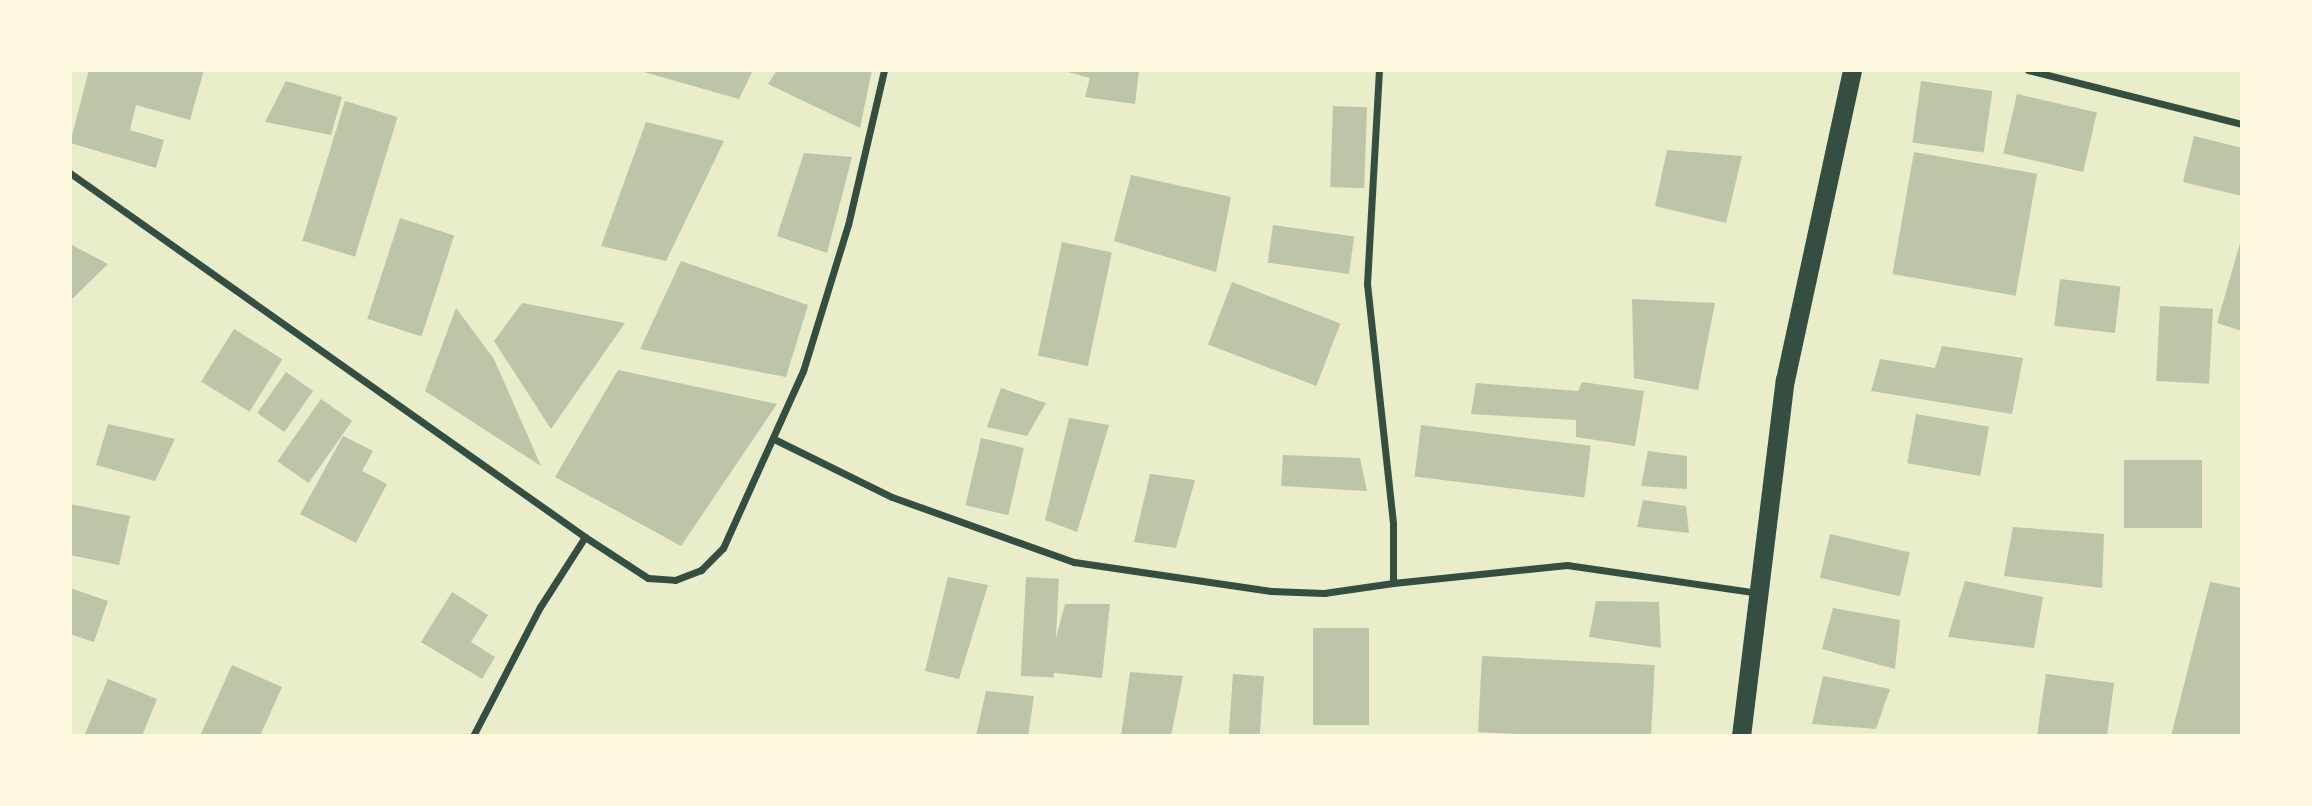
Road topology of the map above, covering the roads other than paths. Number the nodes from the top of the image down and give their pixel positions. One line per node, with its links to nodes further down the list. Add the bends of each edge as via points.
1 (884, 70): 7 (street, via 848,225 803,371)
2 (1379, 70): 9 (street, via 1367,284 1393,523)
3 (1852, 70): 10 (highway, via 1785,380)
4 (2028, 70): 5 (street)
5 (2242, 124)
6 (70, 173): 8 (street)
7 (774, 439): 8 (street, via 723,548 701,570 675,580 648,578); 9 (street, via 892,497 1074,562 1271,591 1324,593)
8 (585, 537): 11 (street, via 540,607)
9 (1393, 583): 10 (street, via 1567,565)
10 (1759, 593): 12 (highway)
11 (473, 736)
12 (1741, 736)

